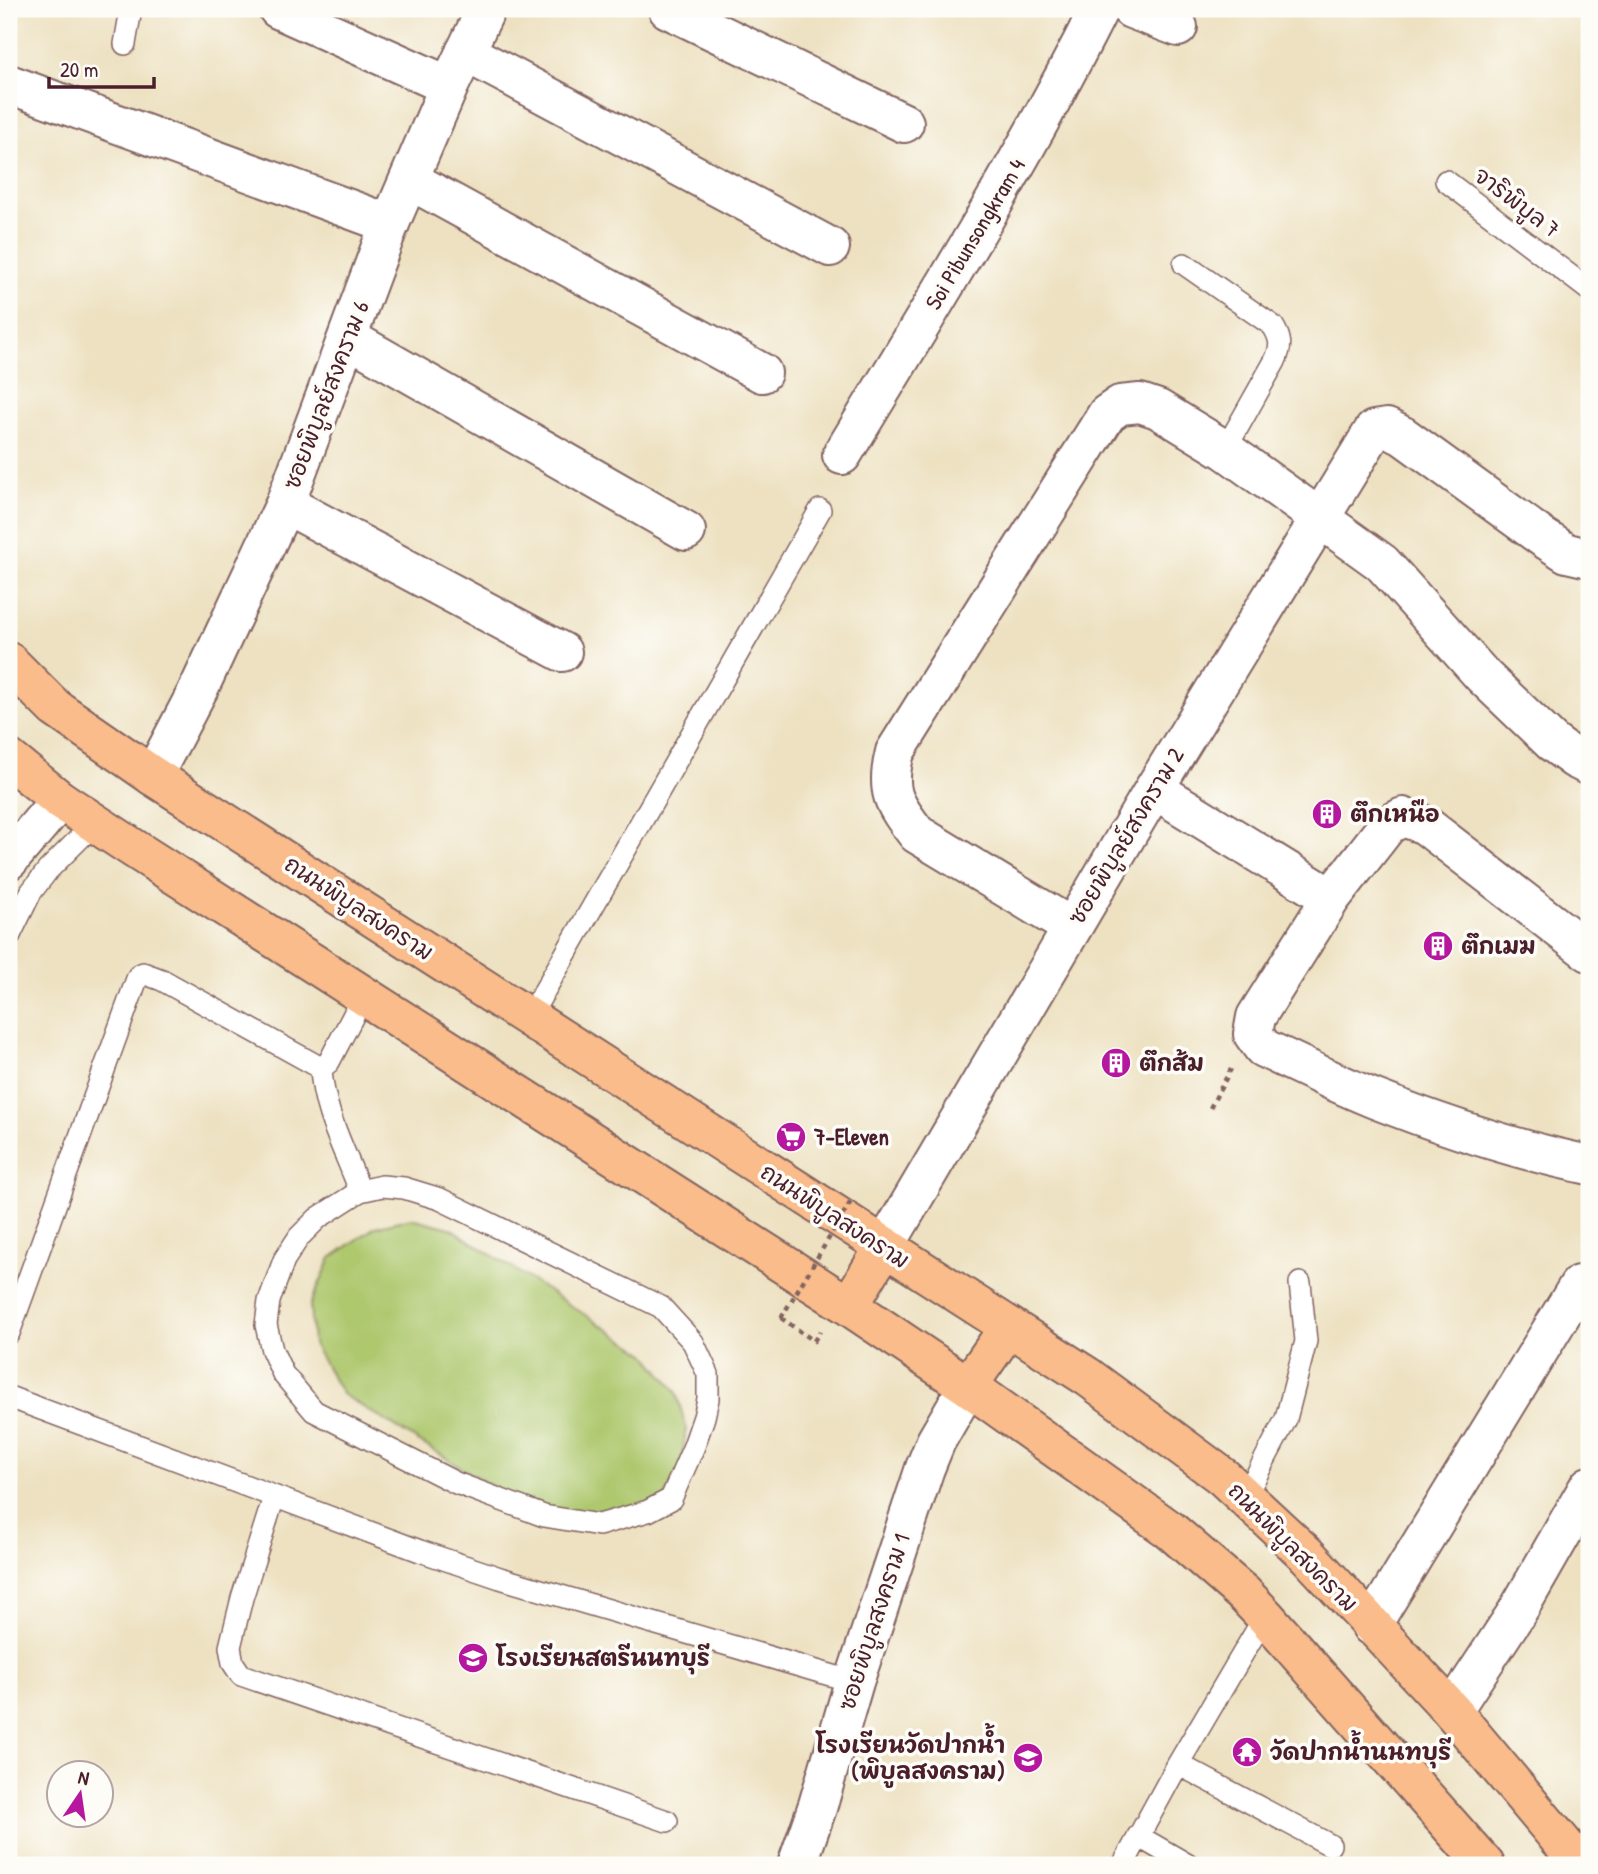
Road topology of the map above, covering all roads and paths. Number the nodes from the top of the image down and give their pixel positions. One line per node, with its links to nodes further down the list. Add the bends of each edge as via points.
1 (131, 9): 8 (lane)
2 (486, 9): 9 (street, ซอยพิบูลย์สงคราม 6)
3 (668, 9): 12 (street)
4 (1099, 9): 22 (street, Soi Pibunsongkram 4, via 993,205)
5 (1131, 9): 7 (street)
6 (291, 12): 11 (street)
7 (1178, 27)
8 (125, 44)
9 (465, 52): 11 (street, ซอยพิบูลย์สงคราม 6); 16 (street)
10 (9, 84): 15 (street)
11 (449, 86): 13 (street, ซอยพิบูลย์สงคราม 6)
12 (904, 123)
13 (410, 180): 15 (street, ซอยพิบูลย์สงคราม 6); 20 (street)
14 (1446, 181): 18 (lane, จาริพิบูล 7)
15 (390, 224): 19 (street, ซอยพิบูลย์สงคราม 6)
16 (830, 247)
17 (1184, 264): 21 (lane, via 1273,326 1280,337 1276,361)
18 (1589, 290)
19 (348, 338): 23 (street, ซอยพิบูลย์สงคราม 6); 26 (street)
20 (762, 373)
21 (1225, 450): 25 (street); 38 (street, via 1140,403 1121,405 1107,414 895,752 892,793 917,834)
22 (842, 454)
23 (285, 504): 28 (street); 32 (street, ซอยพิบูลย์สงคราม 6)
24 (820, 510): 42 (lane)
25 (1320, 519): 27 (street, ซอยพิบูลย์สงคราม 2, via 1374,430 1387,428 1542,537); 31 (street, via 1382,563 1483,676 1552,742); 33 (street, ซอยพิบูลย์สงคราม 2)
26 (686, 530)
27 (1589, 558)
28 (562, 652)
29 (9, 662): 32 (main road, ถนนพิบูลสงคราม, via 55,708)
30 (9, 760): 34 (main road)
31 (1589, 766)
32 (153, 776): 42 (main road, ถนนพิบูลสงคราม)
33 (1154, 789): 37 (street); 38 (street, ซอยพิบูลย์สงคราม 2)
34 (60, 800): 35 (main road); 36 (street)
35 (95, 823): 39 (lane, via 31,892); 41 (main road)
36 (9, 860)
37 (1331, 898): 40 (street, via 1388,825 1403,817 1425,825); 44 (street, via 1256,1017 1253,1034 1263,1048 1387,1103 1545,1156)
38 (1071, 927): 47 (street, ซอยพิบูลย์สงคราม 2)
39 (9, 936)
40 (1589, 952)
41 (363, 997): 43 (lane, via 329,1062); 50 (main road)
42 (530, 1016): 47 (main road, ถนนพิบูลสงคราม)
43 (321, 1068): 45 (lane, via 327,1110); 52 (lane, via 142,972 133,986)
44 (1589, 1165)
45 (360, 1191): 45 (lane, via 404,1188 440,1199 661,1307 692,1342 708,1374 709,1399 671,1499 599,1525 544,1516 456,1483 314,1411 283,1374 272,1350 266,1325 269,1301 284,1260 299,1237 318,1218)
46 (853, 1198): 53 (path, bridge, via 781,1318)
47 (885, 1245): 50 (main road); 51 (main road, ถนนพิบูลสงคราม)
48 (1300, 1283): 58 (lane, via 1306,1341 1286,1419)
49 (1580, 1284): 60 (street)
50 (849, 1306): 54 (main road)
51 (1009, 1327): 54 (main road); 58 (main road, ถนนพิบูลสงคราม, via 1088,1377)
52 (9, 1332)
53 (814, 1340)
54 (968, 1386): 59 (main road, via 1170,1530); 61 (street, ซอยพิบูลสงคราม 1, via 925,1468)
55 (9, 1396): 57 (lane)
56 (1589, 1486): 62 (street, via 1517,1612)
57 (274, 1497): 61 (lane, via 488,1574); 64 (lane, via 230,1647 241,1675)
58 (1245, 1497): 60 (main road, ถนนพิบูลสงคราม, via 1307,1555)
59 (1265, 1616): 63 (lane); 71 (main road)
60 (1371, 1626): 62 (main road, ถนนพิบูลสงคราม)
61 (854, 1682): 68 (street, ซอยพิบูลสงคราม 1)
62 (1452, 1712): 67 (main road, ถนนพิบูลสงคราม)
63 (1178, 1764): 65 (lane); 66 (lane)
64 (667, 1821)
65 (1138, 1836): 69 (lane); 70 (lane)
66 (1330, 1845)
67 (1579, 1863)
68 (797, 1865)
69 (1123, 1865)
70 (1188, 1865)
71 (1485, 1865)

